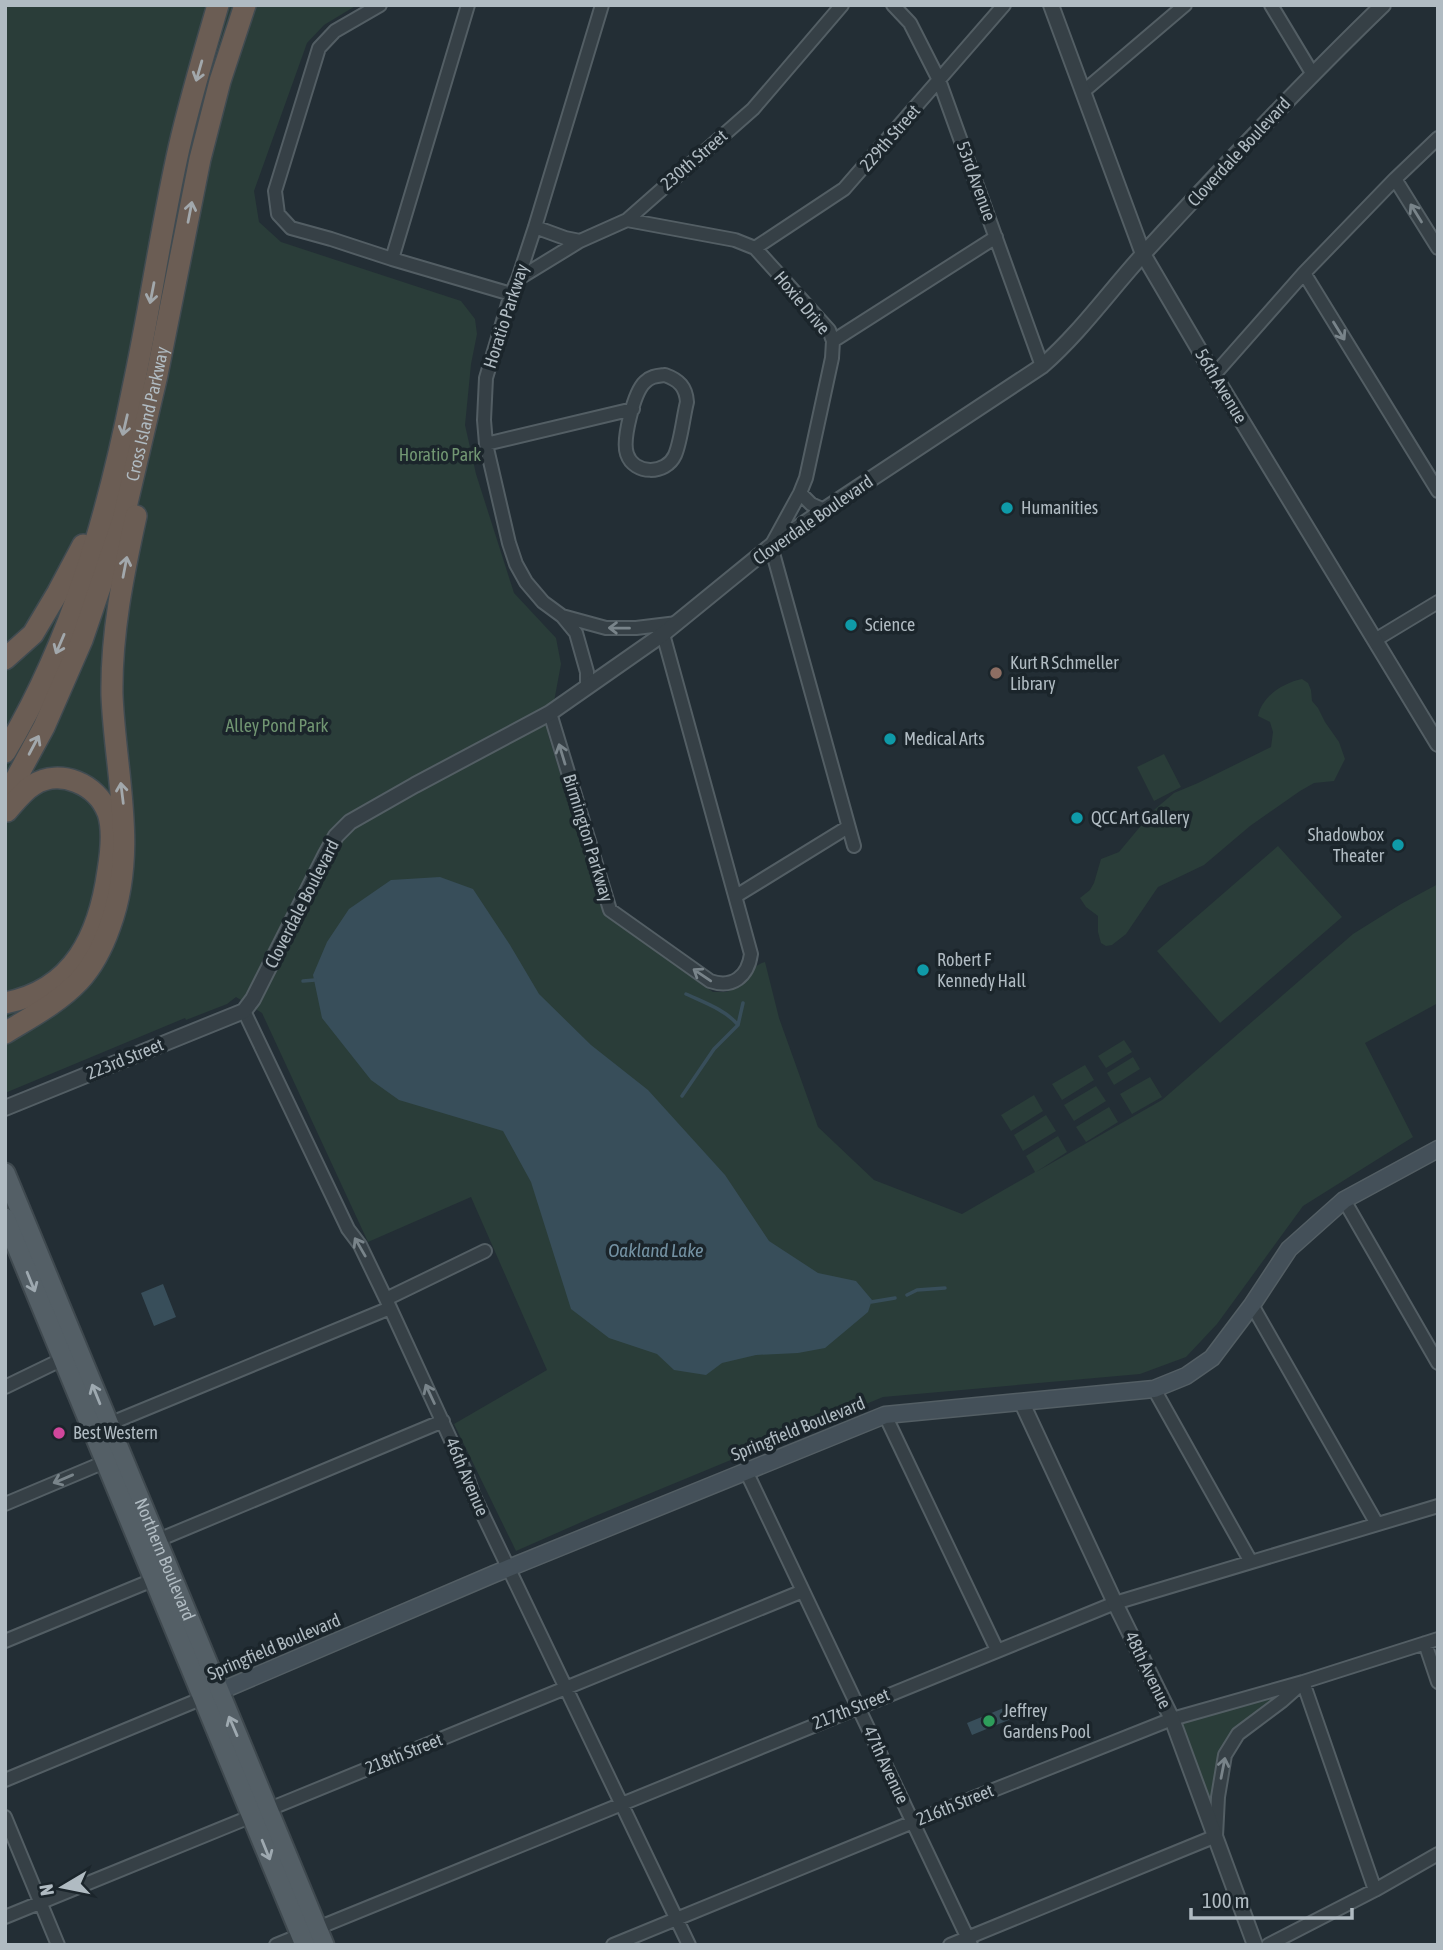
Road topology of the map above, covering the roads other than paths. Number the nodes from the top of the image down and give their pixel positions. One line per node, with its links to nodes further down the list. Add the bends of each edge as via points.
1 (218, 5): 35 (highway, Cross Island Parkway, one-way to 35, via 179,151)
2 (245, 5): 32 (highway, Cross Island Parkway, one-way to 2, via 200,159)
3 (380, 5): 25 (street, via 334,32 319,48 275,191 278,214 291,228)
4 (468, 5): 25 (street)
5 (602, 5): 19 (street, Horatio Parkway)
6 (842, 5): 18 (street, 230th Street, via 753,109)
7 (893, 5): 14 (street, 53rd Avenue, via 911,23)
8 (1004, 5): 14 (street, 229th Street)
9 (1051, 5): 15 (street, 56th Avenue)
10 (1185, 5): 15 (street)
11 (1271, 5): 13 (street)
12 (1383, 5): 13 (street, Cloverdale Boulevard)
13 (1312, 73): 24 (street, Cloverdale Boulevard)
14 (939, 80): 20 (street, 53rd Avenue); 22 (street, 229th Street, via 844,189)
15 (1084, 92): 24 (street, 56th Avenue)
16 (1438, 138): 17 (street)
17 (1395, 179): 23 (street, one-way to 17); 26 (street)
18 (627, 220): 21 (street, 230th Street); 22 (street, via 735,240)
19 (535, 228): 21 (street); 27 (street, Horatio Parkway)
20 (996, 237): 29 (street); 30 (street, 53rd Avenue)
21 (580, 241): 27 (street, 230th Street)
22 (755, 248): 29 (street, Hoxie Drive, via 829,330)
23 (1438, 248)
24 (1143, 254): 30 (street, Cloverdale Boulevard, via 1064,347); 31 (street, 56th Avenue)
25 (392, 259): 28 (street)
26 (1304, 273): 31 (street); 36 (street, one-way to 36)
27 (519, 279): 28 (street, Horatio Parkway)
28 (511, 294): 34 (street, Horatio Parkway, via 486,378)
29 (833, 341): 37 (street, Hoxie Drive)
30 (1042, 366): 38 (street, Cloverdale Boulevard)
31 (1214, 374): 44 (street, 56th Avenue)
32 (157, 375): 50 (highway, Cross Island Parkway, one-way to 32, via 12,786 82,640 122,520); 56 (highway, one-way to 32, via 79,980 94,961 117,906 125,855 112,695 114,638 145,471)
33 (633, 410): 33 (street, via 625,442 627,454 641,468 662,468 674,456 687,402 684,389 673,378 655,376 638,390); 34 (street)
34 (486, 444): 41 (street, Horatio Parkway, via 516,564 543,602)
35 (117, 462): 45 (highway, via 82,548 58,592 33,635); 49 (highway, Cross Island Parkway, one-way to 49, via 61,644)
36 (1438, 491)
37 (800, 493): 38 (street); 39 (street, Hoxie Drive)
38 (824, 510): 39 (street, Cloverdale Boulevard)
39 (771, 547): 42 (street, Cloverdale Boulevard); 51 (street)
40 (1438, 602): 44 (street)
41 (562, 616): 42 (street, Horatio Parkway, one-way to 41, via 606,628); 46 (street, Horatio Parkway, via 576,633)
42 (678, 623): 43 (street, Cloverdale Boulevard)
43 (663, 634): 46 (street, Cloverdale Boulevard); 53 (street)
44 (1375, 640): 48 (street, 56th Avenue)
45 (5, 659)
46 (587, 686): 47 (street, Cloverdale Boulevard)
47 (550, 713): 53 (street, Birmington Parkway, one-way to 47, via 751,954 746,971 732,982 710,981 610,910); 55 (street, Cloverdale Boulevard, via 342,828)
48 (1438, 744)
49 (5, 752)
50 (5, 810): 54 (highway, via 33,785 63,777 96,794 112,832 106,888 81,955 52,985 34,996)
51 (848, 827): 52 (street); 53 (street)
52 (854, 846)
53 (736, 896)
54 (5, 1003)
55 (244, 1011): 57 (street, 223rd Street); 64 (street, 46th Avenue, one-way to 55)
56 (5, 1033)
57 (5, 1108)
58 (1438, 1149): 60 (main road, Springfield Boulevard)
59 (5, 1173): 62 (main road, Northern Boulevard)
60 (1344, 1200): 65 (main road, Springfield Boulevard, via 1289,1249); 67 (street)
61 (5, 1219): 62 (main road, Northern Boulevard)
62 (17, 1241): 66 (main road, Northern Boulevard)
63 (485, 1251): 64 (street)
64 (388, 1304): 72 (street, 46th Avenue, one-way to 64); 73 (street)
65 (1252, 1306): 69 (main road, Springfield Boulevard, via 1212,1358 1186,1376); 78 (street)
66 (71, 1355): 68 (street); 73 (main road, Northern Boulevard)
67 (1438, 1363)
68 (5, 1387)
69 (1154, 1389): 70 (main road, Springfield Boulevard); 80 (street)
70 (1021, 1403): 71 (main road, Springfield Boulevard); 84 (street, 48th Avenue)
71 (885, 1415): 75 (main road, Springfield Boulevard); 88 (street)
72 (443, 1421): 79 (street); 81 (street, 46th Avenue)
73 (101, 1427): 74 (main road, Northern Boulevard)
74 (114, 1458): 76 (street, one-way to 76); 79 (main road, Northern Boulevard)
75 (746, 1471): 81 (main road, Springfield Boulevard); 83 (street, 47th Avenue)
76 (5, 1503)
77 (1438, 1506): 78 (street, 217th Street)
78 (1377, 1524): 80 (street, 217th Street)
79 (149, 1544): 82 (main road, Northern Boulevard)
80 (1251, 1562): 84 (street, 217th Street)
81 (509, 1568): 91 (street, 46th Avenue); 92 (main road, Springfield Boulevard)
82 (162, 1576): 86 (street); 92 (main road, Northern Boulevard)
83 (803, 1591): 91 (street, 218th Street); 93 (street, 47th Avenue)
84 (1115, 1602): 88 (street, 217th Street); 94 (street, 48th Avenue)
85 (1438, 1639): 87 (street, 216th Street)
86 (5, 1641)
87 (1424, 1643): 89 (street, 216th Street); 90 (street)
88 (997, 1650): 93 (street, 217th Street)
89 (1303, 1682): 94 (street, 216th Street); 100 (street, 216th Street, one-way to 89, via 1225,1755 1231,1744); 102 (street)
90 (1438, 1682)
91 (567, 1688): 96 (street, 46th Avenue); 97 (street, 218th Street)
92 (211, 1695): 95 (street); 97 (main road, Northern Boulevard)
93 (859, 1706): 96 (street, 217th Street); 99 (street, 47th Avenue)
94 (1172, 1718): 99 (street, 216th Street); 100 (street, 48th Avenue)
95 (5, 1780)
96 (622, 1803): 105 (street, 46th Avenue); 106 (street, 217th Street)
97 (260, 1813): 103 (street, 218th Street); 106 (main road, Northern Boulevard)
98 (5, 1817): 103 (street)
99 (913, 1822): 105 (street, 216th Street); 107 (street, 47th Avenue)
100 (1216, 1836): 107 (street); 113 (street, 48th Avenue)
101 (1438, 1854): 102 (street)
102 (1375, 1890): 114 (street)
103 (41, 1903): 104 (street, 218th Street); 108 (street)
104 (5, 1917)
105 (677, 1919): 110 (street, 216th Street); 111 (street, 46th Avenue)
106 (312, 1938): 109 (street, 217th Street)
107 (970, 1941): 112 (street)
108 (58, 1945)
109 (276, 1945)
110 (613, 1945)
111 (689, 1945)
112 (950, 1945)
113 (1255, 1945)
114 (1268, 1945)

